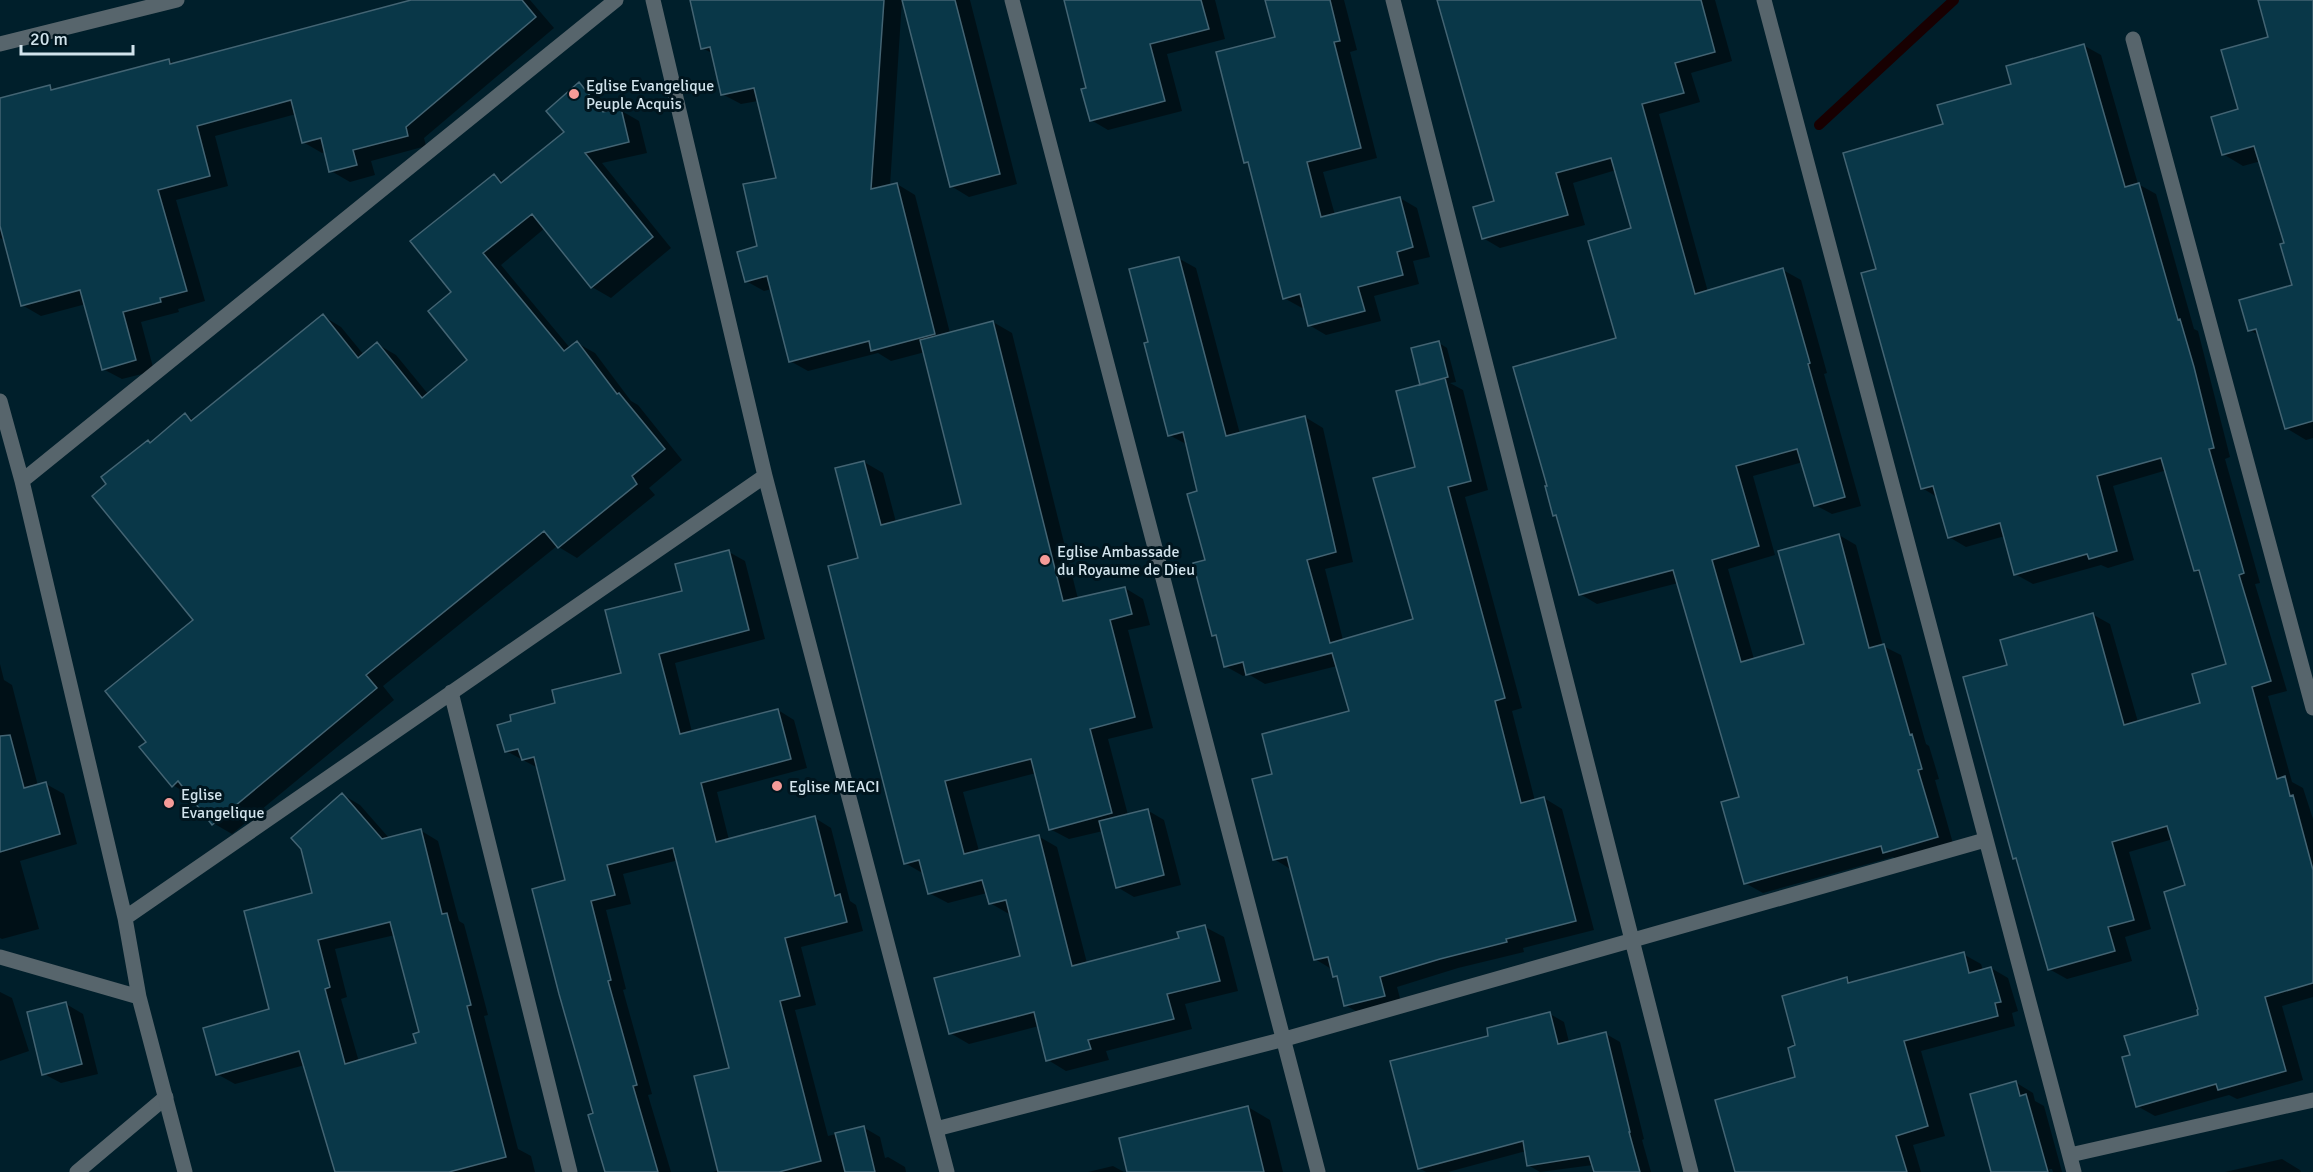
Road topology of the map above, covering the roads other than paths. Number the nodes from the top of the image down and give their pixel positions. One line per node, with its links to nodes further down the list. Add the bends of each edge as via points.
1 (177, 0): 8 (street)
2 (616, 0): 11 (street)
3 (653, 0): 10 (street)
4 (1012, 0): 19 (street)
5 (1393, 0): 16 (street)
6 (1764, 0): 14 (street)
7 (2133, 39): 13 (street)
8 (0, 44)
9 (0, 401): 11 (street)
10 (765, 476): 12 (street); 22 (street)
11 (22, 481): 15 (street)
12 (451, 692): 15 (street); 26 (street)
13 (2313, 708)
14 (1985, 840): 16 (street); 23 (street)
15 (125, 918): 18 (street)
16 (1633, 939): 19 (street); 29 (street)
17 (0, 957): 18 (street)
18 (139, 997): 20 (street)
19 (1285, 1039): 22 (street); 28 (street)
20 (166, 1097): 24 (street); 25 (street)
21 (2313, 1100): 23 (street)
22 (936, 1129): 27 (street)
23 (2070, 1155): 30 (street)
24 (77, 1172)
25 (185, 1172)
26 (570, 1172)
27 (947, 1172)
28 (1318, 1172)
29 (1691, 1172)
30 (2074, 1172)

